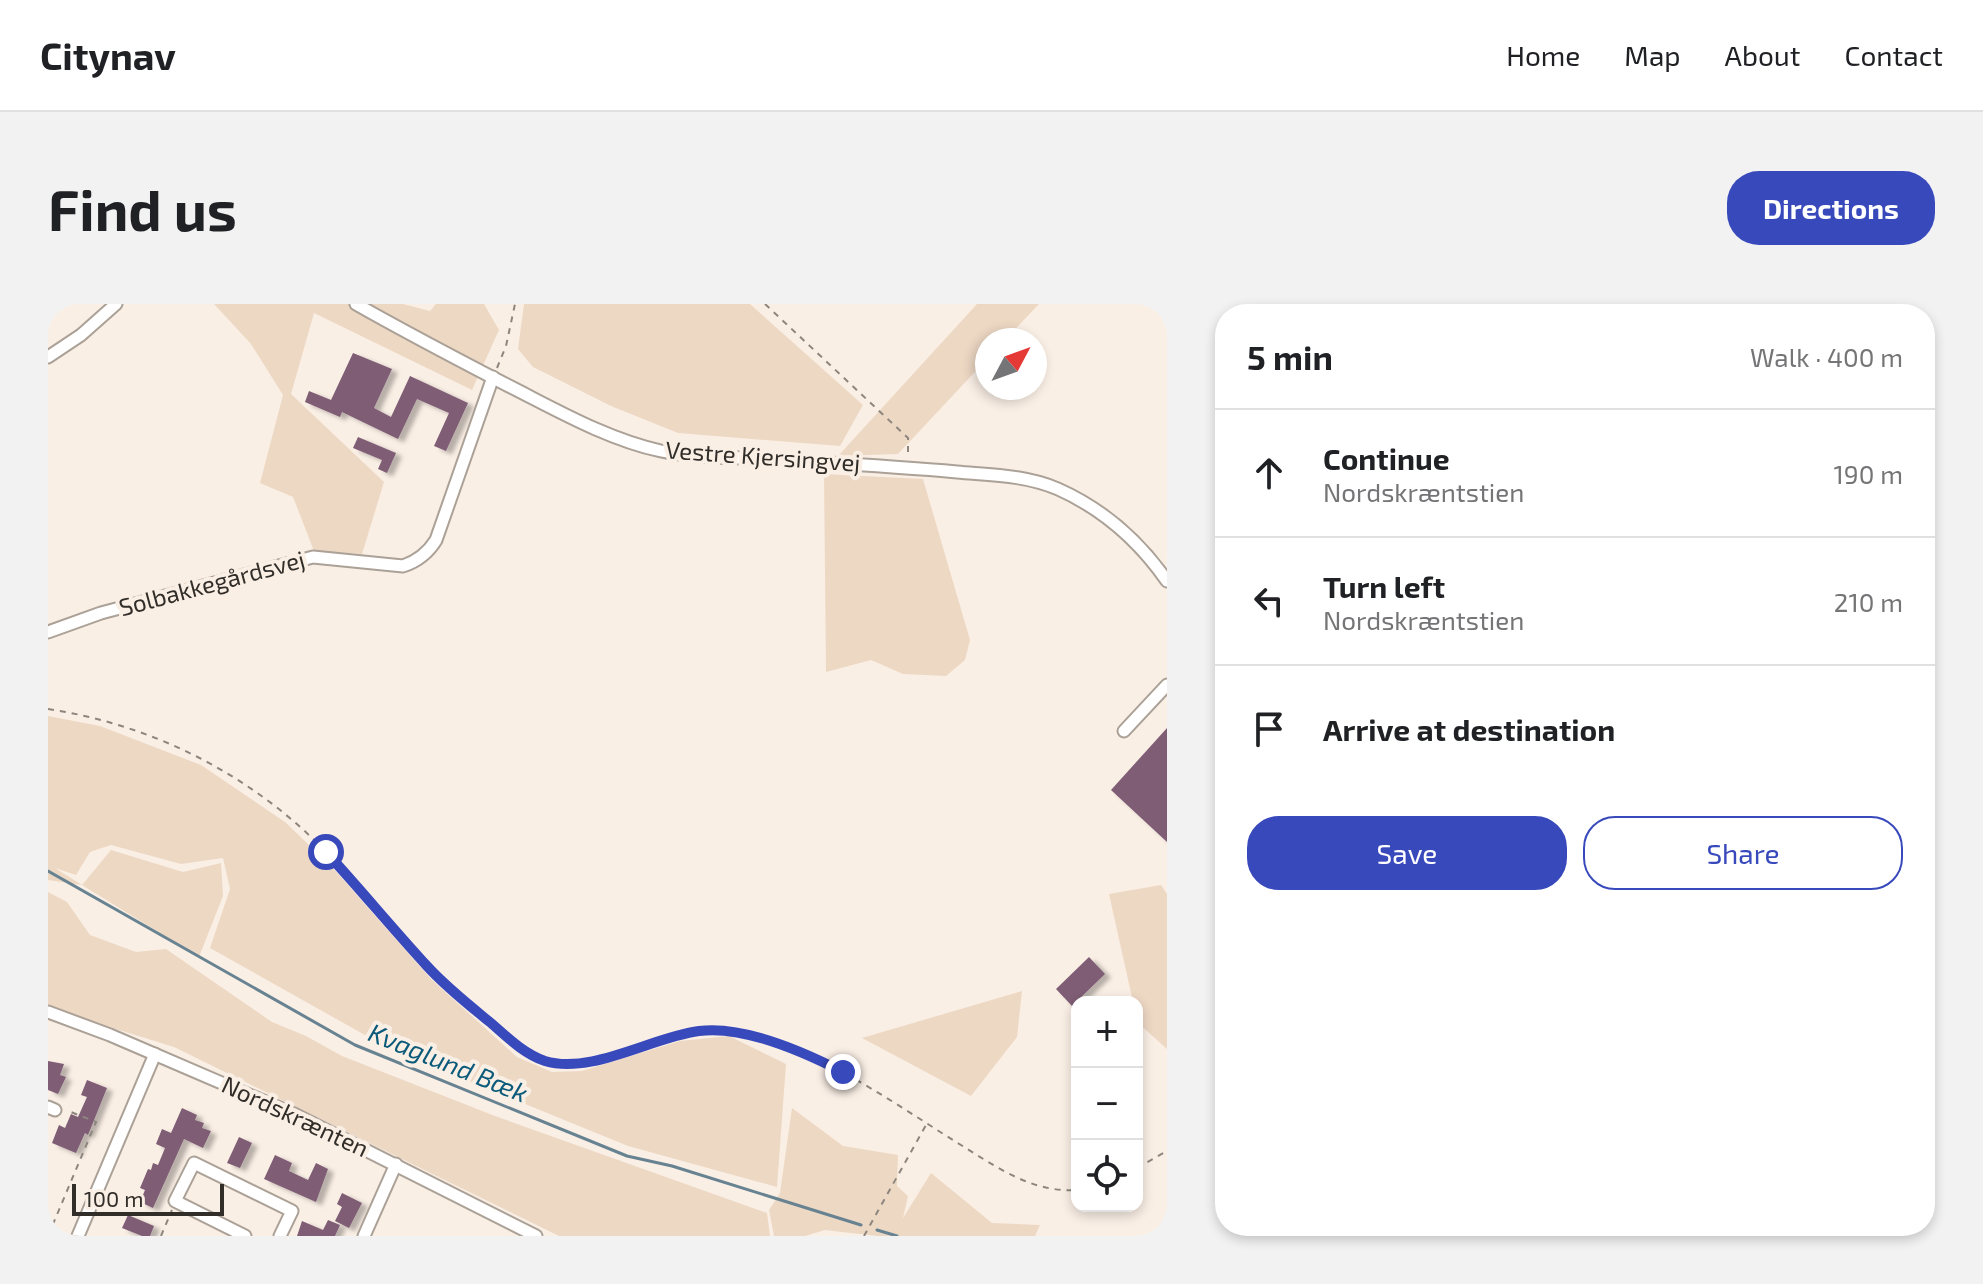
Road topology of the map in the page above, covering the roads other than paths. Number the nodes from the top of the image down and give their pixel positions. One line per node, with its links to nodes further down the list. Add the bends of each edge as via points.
1 (116, 304): 3 (street)
2 (356, 304): 4 (street, Vestre Kjersingvej)
3 (48, 357)
4 (493, 377): 5 (street, Vestre Kjersingvej, via 566,416 661,451 908,467 1022,478 1056,488 1122,529); 6 (street, Solbakkegårdsvej, via 436,540 412,563 313,557)
5 (1167, 581)
6 (48, 632)
7 (1167, 685): 8 (street)
8 (1124, 731)
9 (48, 1012): 10 (street, Nordskrænten)
10 (155, 1054): 11 (street, Nordskrænten); 12 (street)
11 (396, 1164): 15 (street); 16 (street, Nordskrænten)
12 (78, 1236)
13 (245, 1236): 14 (street, via 175,1201 194,1163 292,1211)
14 (280, 1236)
15 (364, 1236)
16 (536, 1236)

